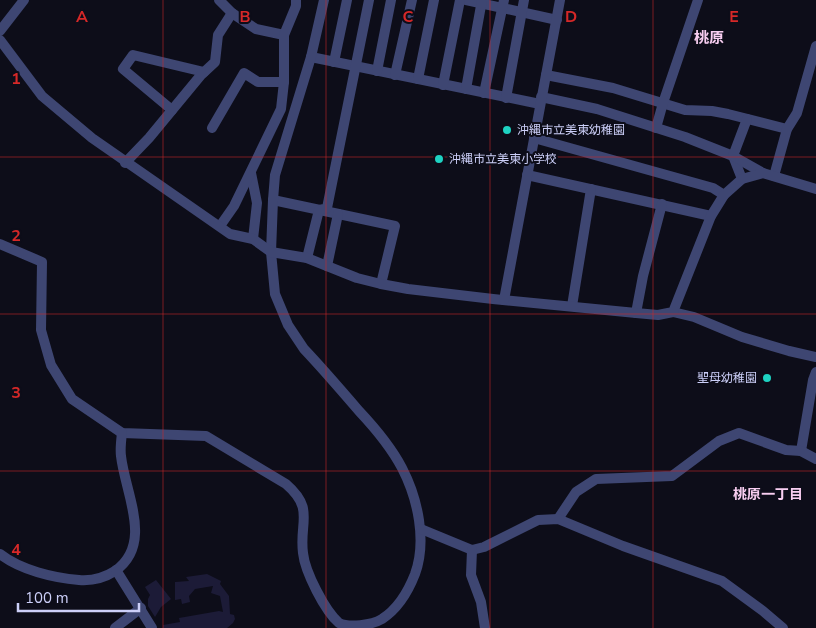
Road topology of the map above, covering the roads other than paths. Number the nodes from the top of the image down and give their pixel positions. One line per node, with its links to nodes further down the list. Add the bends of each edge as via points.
1 (24, 0): 20 (street)
2 (219, 0): 18 (street)
3 (296, 0): 21 (street)
4 (324, 0): 24 (street)
5 (347, 0): 25 (street)
6 (369, 0): 26 (street)
7 (391, 0): 27 (street)
8 (412, 0): 29 (street)
9 (434, 0): 31 (street)
10 (460, 0): 33 (street)
11 (466, 0): 15 (street)
12 (524, 0): 17 (street)
13 (560, 0): 19 (street)
14 (698, 0): 38 (street)
15 (481, 2): 16 (street); 34 (street)
16 (503, 4): 17 (street); 35 (street)
17 (522, 12): 19 (street); 36 (street)
18 (232, 13): 21 (street, via 256,29); 28 (street, via 218,35 215,62)
19 (557, 20): 30 (street)
20 (0, 31)
21 (284, 35): 32 (street)
22 (0, 40): 46 (street, via 42,96)
23 (816, 46): 43 (street, via 797,113)
24 (311, 58): 25 (street); 55 (street, via 275,175)
25 (334, 62): 26 (street)
26 (356, 67): 27 (street); 57 (street, via 327,208)
27 (377, 71): 29 (street)
28 (204, 72): 39 (street); 39 (street, via 133,55 123,69)
29 (396, 75): 31 (street)
30 (546, 75): 37 (street); 38 (street, via 613,88)
31 (418, 80): 33 (street)
32 (284, 82): 41 (street, via 258,82 244,73); 47 (street, via 281,109)
33 (443, 85): 34 (street)
34 (466, 89): 35 (street)
35 (484, 93): 36 (street)
36 (506, 98): 37 (street)
37 (541, 101): 42 (street, via 597,109); 44 (street)
38 (663, 103): 40 (street, via 685,110 712,111); 42 (street)
39 (172, 110): 46 (street)
40 (747, 119): 43 (street); 45 (street)
41 (212, 128)
42 (656, 128): 45 (street)
43 (787, 129): 50 (street)
44 (534, 138): 49 (street); 54 (street, via 713,188)
45 (733, 156): 48 (street); 51 (street)
46 (125, 163): 60 (street)
47 (251, 173): 60 (street); 61 (street, via 257,203)
48 (763, 173): 50 (street); 51 (street)
49 (527, 175): 52 (street); 67 (street)
50 (774, 176): 53 (street)
51 (742, 179): 54 (street)
52 (591, 189): 56 (street); 68 (street)
53 (816, 189)
54 (724, 195): 59 (street)
55 (273, 200): 57 (street); 63 (street)
56 (662, 204): 59 (street); 70 (street)
57 (319, 210): 58 (street); 64 (street)
58 (338, 214): 65 (street); 66 (street, via 395,226)
59 (711, 216): 69 (street)
60 (220, 226): 61 (street, via 230,234)
61 (253, 240): 63 (street)
62 (0, 244): 75 (street, via 42,262 41,330 51,365 72,399)
63 (271, 252): 64 (street); 79 (street, via 275,294 288,325 398,460 409,482)
64 (307, 258): 65 (street)
65 (327, 266): 66 (street)
66 (381, 284): 67 (street)
67 (504, 300): 68 (street)
68 (572, 306): 70 (street)
69 (673, 312): 70 (street, via 658,315); 71 (street, via 761,343)
70 (636, 313)
71 (816, 357)
72 (816, 372): 73 (street)
73 (806, 424): 74 (street); 76 (street)
74 (816, 427)
75 (122, 434): 82 (street, via 120,455 136,534 132,551); 84 (street, via 206,436 286,484 303,504 303,553 312,581 327,608 341,625)
76 (801, 451): 77 (street); 78 (street, via 786,450 739,433 719,442 672,476 596,479 576,492)
77 (816, 459)
78 (558, 519): 80 (street, via 538,520); 88 (street, via 722,581)
79 (420, 529): 80 (street); 84 (street, via 418,566 408,590 395,609 381,620)
80 (472, 550): 87 (street, via 471,575 481,602)
81 (0, 554): 82 (street, via 50,576 73,580 89,581)
82 (116, 570): 83 (street)
83 (141, 608): 85 (street); 86 (street)
84 (365, 626)
85 (115, 628)
86 (152, 628)
87 (485, 628)
88 (782, 628)

